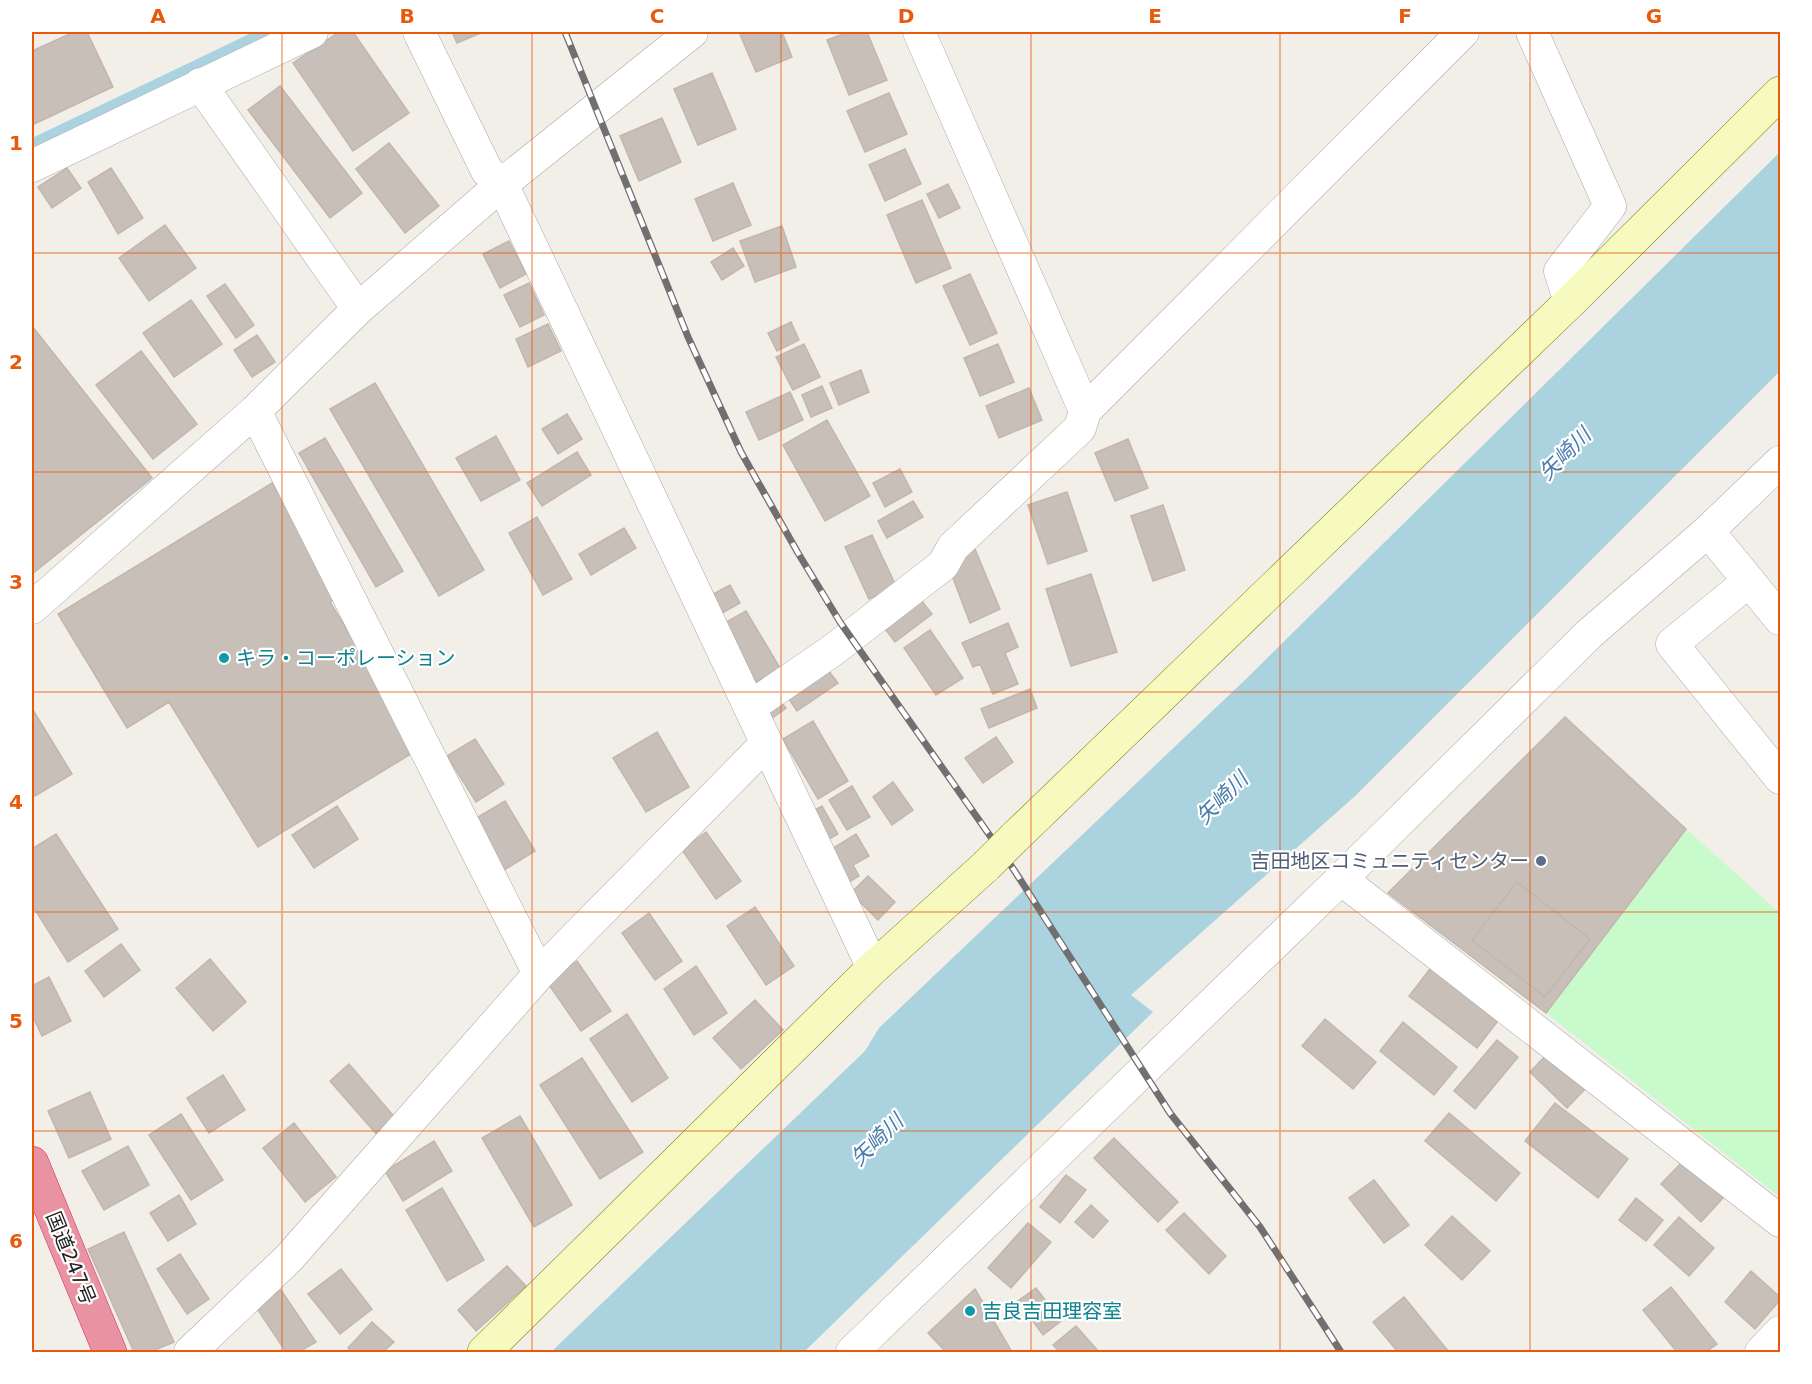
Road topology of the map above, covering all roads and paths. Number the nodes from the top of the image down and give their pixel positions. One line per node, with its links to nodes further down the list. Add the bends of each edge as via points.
1 (312, 32): 7 (street)
2 (419, 32): 10 (street, via 487,171)
3 (692, 32): 10 (street)
4 (919, 32): 14 (street)
5 (1463, 32): 14 (street)
6 (1532, 32): 11 (street, via 1610,206 1560,271)
7 (200, 84): 9 (street); 12 (street)
8 (1780, 93): 11 (street)
9 (32, 166)
10 (502, 184): 12 (street); 20 (street)
11 (1570, 302): 24 (street, bridge, via 986,866)
12 (358, 309): 13 (street)
13 (255, 411): 18 (street); 25 (street)
14 (1085, 411): 20 (street, via 1080,428 953,547 942,565 834,650)
15 (1780, 462): 16 (street)
16 (1708, 531): 17 (street); 23 (street, via 1589,634)
17 (1749, 581): 19 (street); 22 (street, via 1672,644)
18 (32, 608)
19 (1780, 620)
20 (750, 707): 21 (street)
21 (767, 743): 24 (street); 25 (street)
22 (1780, 778)
23 (1341, 879): 27 (street); 32 (street)
24 (873, 968): 31 (street)
25 (539, 974): 30 (street, via 289,1258)
26 (32, 1163): 29 (highway, 国道247号)
27 (1780, 1221)
28 (1780, 1332): 33 (street)
29 (110, 1353)
30 (190, 1353)
31 (484, 1353)
32 (852, 1353)
33 (1761, 1353)

